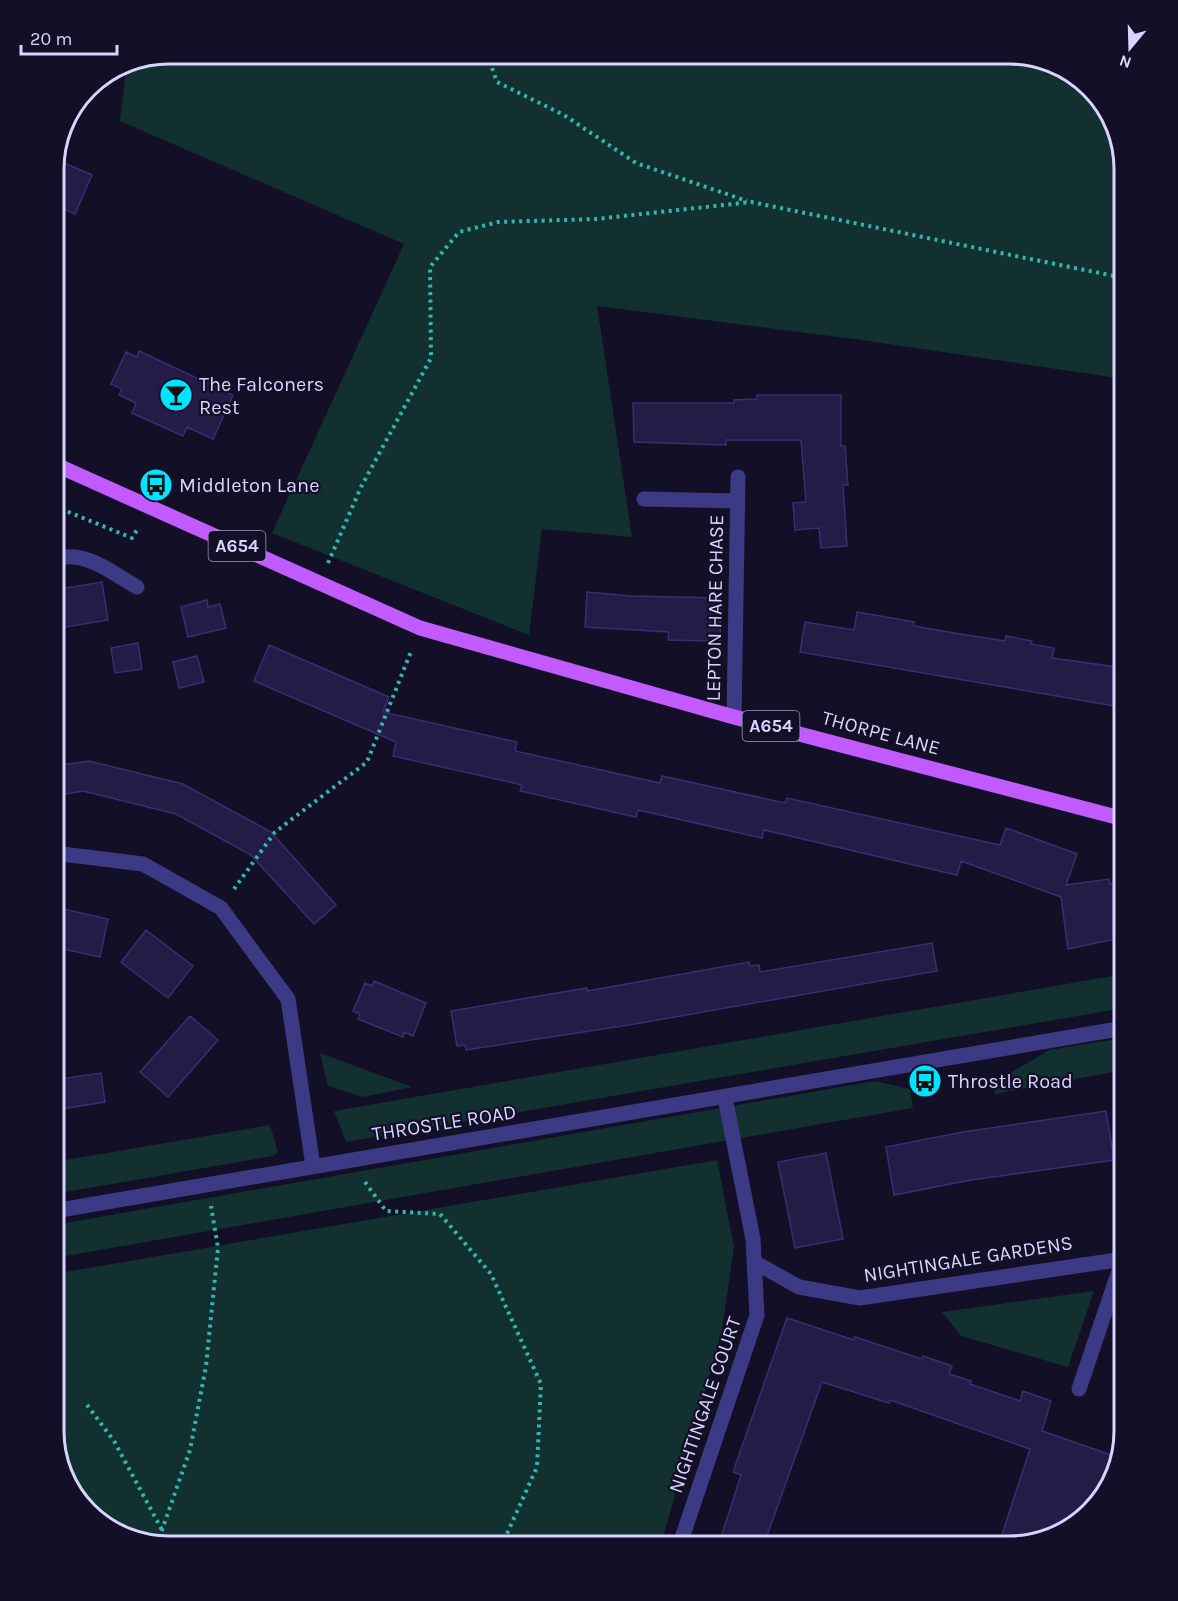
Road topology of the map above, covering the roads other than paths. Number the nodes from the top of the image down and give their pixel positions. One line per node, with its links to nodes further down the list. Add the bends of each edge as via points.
1 (65, 469): 7 (main road, THORPE LANE / A654, via 420,628)
2 (738, 477): 4 (street, LEPTON HARE CHASE)
3 (644, 499): 4 (street, LEPTON HARE CHASE)
4 (738, 501): 7 (street, LEPTON HARE CHASE)
5 (65, 556): 6 (street, via 101,566)
6 (137, 587)
7 (734, 717): 8 (main road, THORPE LANE / A654)
8 (1114, 816)
9 (64, 854): 12 (street, via 143,864 220,908 288,999)
10 (1114, 1030): 11 (street, THROSTLE ROAD)
11 (725, 1098): 12 (street, THROSTLE ROAD); 15 (street, NIGHTINGALE COURT, via 753,1239)
12 (313, 1166): 13 (street, THROSTLE ROAD)
13 (64, 1209)
14 (1114, 1260): 15 (street, NIGHTINGALE GARDENS, via 860,1298 799,1287)
15 (754, 1262): 18 (street, NIGHTINGALE COURT, via 757,1315)
16 (1114, 1286): 17 (street, NIGHTINGALE GARDENS)
17 (1079, 1389)
18 (683, 1536)

